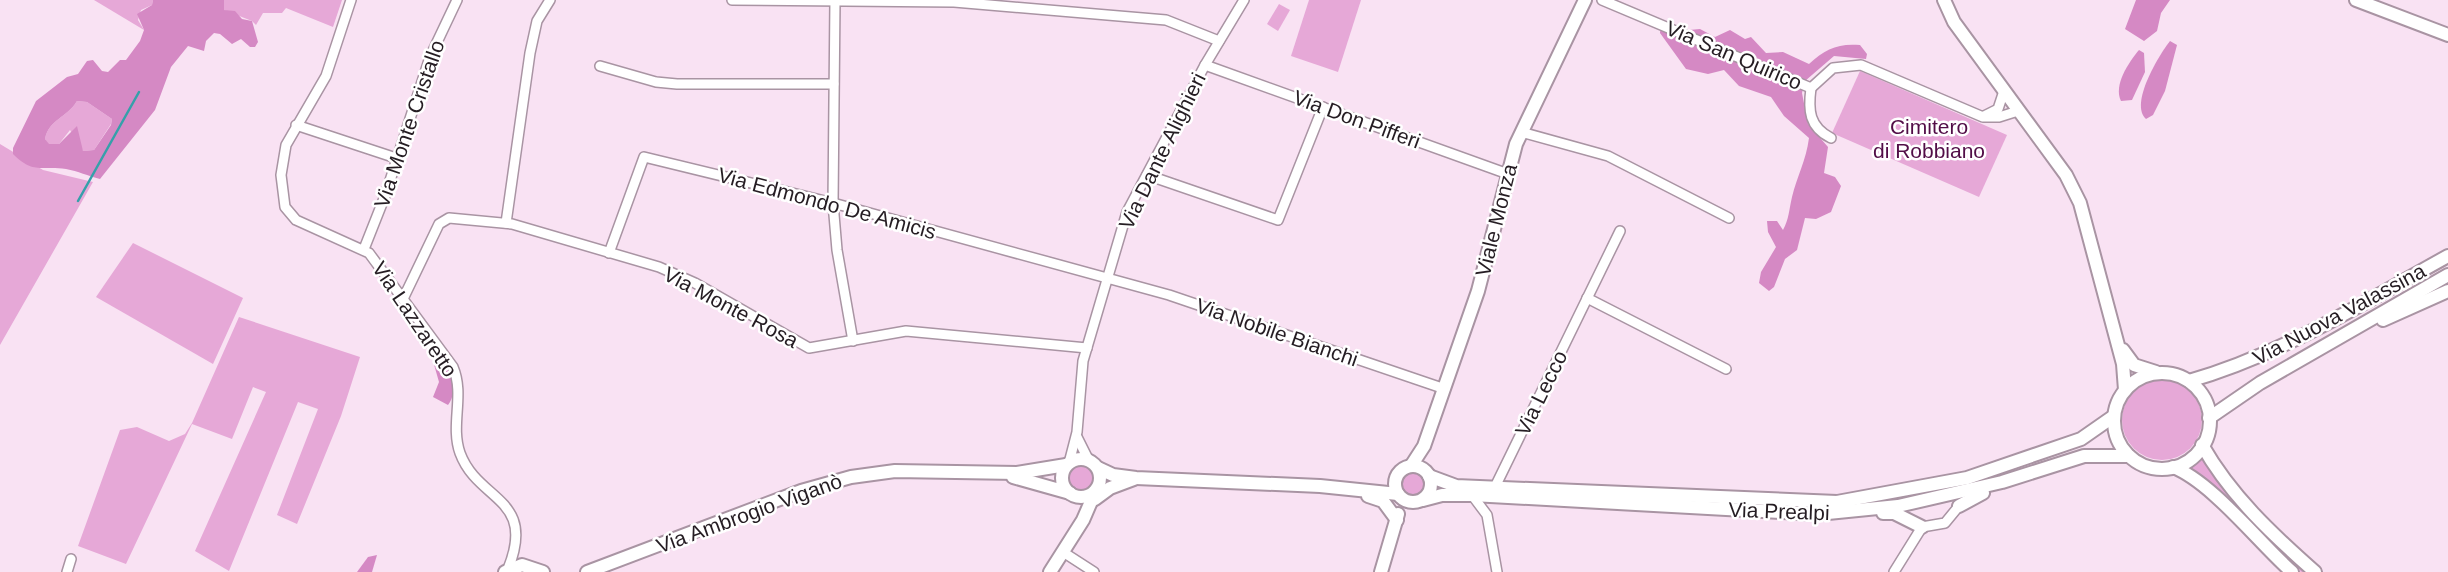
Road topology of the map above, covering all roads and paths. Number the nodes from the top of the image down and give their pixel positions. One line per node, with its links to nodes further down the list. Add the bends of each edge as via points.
1 (351, 0): 21 (street, via 326,76)
2 (457, 0): 24 (street, Via Monte Cristallo, via 430,57)
3 (550, 0): 29 (street, via 537,21 530,53)
4 (732, 0): 10 (street)
5 (1244, 0): 12 (street, Via Dante Alighieri)
6 (1585, 0): 22 (main road, Viale Monza)
7 (1602, 0): 16 (street, Via San Quirico)
8 (1944, 0): 17 (main road, via 1954,23)
9 (2356, 0): 11 (main road)
10 (835, 1): 12 (street, via 954,2 1166,20); 15 (street)
11 (2448, 35)
12 (1219, 41): 13 (street, Via Dante Alighieri)
13 (1205, 65): 18 (street, Via Don Pifferi); 26 (street, Via Dante Alighieri)
14 (600, 66): 15 (street, via 677,84)
15 (834, 84): 27 (street)
16 (1811, 88): 20 (street, Via San Quirico, via 1833,68 1861,65); 23 (street, via 1812,120)
17 (2004, 91): 19 (main road); 20 (street, via 1998,109)
18 (1323, 107): 25 (street, Via Don Pifferi); 26 (street, via 1278,220)
19 (2018, 111): 20 (street); 40 (main road, via 2080,203)
20 (1983, 117)
21 (296, 125): 24 (street); 31 (street, Via Lazzaretto, via 282,162 289,214)
22 (1521, 132): 25 (main road, Viale Monza); 28 (street, via 1608,156)
23 (1831, 138)
24 (396, 159): 31 (street, Via Monte Cristallo)
25 (1508, 174): 46 (main road, Viale Monza, via 1478,291)
26 (1147, 175): 35 (street, Via Dante Alighieri, via 1127,212)
27 (833, 203): 32 (street, Via Edmondo De Amicis, via 645,157); 35 (street, Via Edmondo De Amicis); 41 (street)
28 (1729, 218)
29 (506, 223): 32 (street, Via Monte Rosa); 38 (street, Via Monte Rosa, via 443,219)
30 (1620, 231): 37 (street, Via Lecco)
31 (364, 249): 38 (street, Via Lazzaretto)
32 (609, 253): 41 (street, Via Monte Rosa, via 695,283 803,347)
33 (2448, 256): 45 (main road, Via Nuova Valassina, via 2259,358)
34 (2448, 275): 39 (main road, Via Nuova Valassina)
35 (1108, 278): 42 (street, Via Dante Alighieri); 46 (street, Via Nobile Bianchi)
36 (2448, 291): 39 (main road)
37 (1587, 298): 43 (street); 65 (street, Via Lecco)
38 (403, 299): 77 (street, Via Lazzaretto, via 453,367 459,386 459,451 510,510)
39 (2349, 332): 49 (main road, Via Nuova Valassina, via 2236,397)
40 (2116, 337): 44 (main road, via 2134,365); 47 (main road)
41 (853, 341): 42 (street, Via Monte Rosa, via 906,331)
42 (1087, 348): 50 (street, Via Dante Alighieri)
43 (1727, 369)
44 (2159, 373): 45 (main road); 47 (main road, via 2140,378)
45 (2189, 381): 49 (main road, via 2207,404)
46 (1445, 389): 52 (main road, Viale Monza)
47 (2124, 390): 48 (main road)
48 (2114, 416): 53 (main road, via 2115,431); 65 (main road, Via Prealpi, via 2081,439 1967,478 1837,502)
49 (2210, 418): 51 (main road)
50 (1077, 432): 54 (street, Via Dante Alighieri, via 1078,443); 55 (street, Via Dante Alighieri)
51 (2202, 445): 57 (main road, via 2190,459); 91 (main road, via 2232,491)
52 (1424, 446): 56 (main road, Viale Monza); 60 (main road, Viale Monza)
53 (2129, 456): 57 (main road, via 2154,468); 62 (main road, Via Prealpi, via 2084,456)
54 (1093, 463): 55 (main road, via 1078,458); 61 (main road, via 1113,475); 63 (main road)
55 (1068, 464): 58 (main road, Via Ambrogio Viganò, via 1046,471); 66 (main road, via 1062,477)
56 (1411, 466): 59 (main road); 60 (main road)
57 (2173, 467): 90 (main road, via 2206,489)
58 (996, 473): 66 (main road, Via Ambrogio Viganò); 84 (main road, Via Ambrogio Viganò, via 895,471 828,482)
59 (1399, 473): 64 (main road, via 1372,485); 67 (main road, via 1395,485)
60 (1428, 473): 65 (main road, Via Prealpi, via 1456,486); 69 (main road, via 1431,489)
61 (1136, 478): 63 (main road); 64 (main road); 70 (main road, via 1102,492)
62 (2002, 482): 71 (main road); 72 (main road, Via Prealpi)
63 (1098, 487): 66 (main road, via 1087,496); 70 (main road)
64 (1325, 487): 67 (main road); 75 (main road, via 1377,497)
65 (1494, 492): 68 (main road, Via Prealpi); 72 (main road, Via Prealpi, via 1762,513); 73 (street, Via Lecco)
66 (1073, 494): 74 (main road)
67 (1399, 495): 69 (main road); 75 (main road)
68 (1472, 495): 69 (main road, Via Prealpi); 73 (street)
69 (1418, 501): 75 (main road)
70 (1090, 505): 74 (main road)
71 (1959, 506): 76 (street, via 1949,521)
72 (1858, 511): 76 (main road, via 1894,513)
73 (1487, 515): 88 (street)
74 (1083, 520): 78 (main road)
75 (1397, 523): 87 (main road)
76 (1922, 527): 89 (street)
77 (515, 539): 80 (street, Via Lazzaretto); 81 (street, Via Lazzaretto)
78 (1063, 552): 85 (main road); 86 (street)
79 (71, 559): 82 (street)
80 (529, 565): 81 (main road); 83 (main road)
81 (506, 571)
82 (67, 572)
83 (544, 572)
84 (588, 572)
85 (1050, 572)
86 (1094, 572)
87 (1381, 572)
88 (1497, 572)
89 (1894, 572)
90 (2292, 572)
91 (2315, 572)

